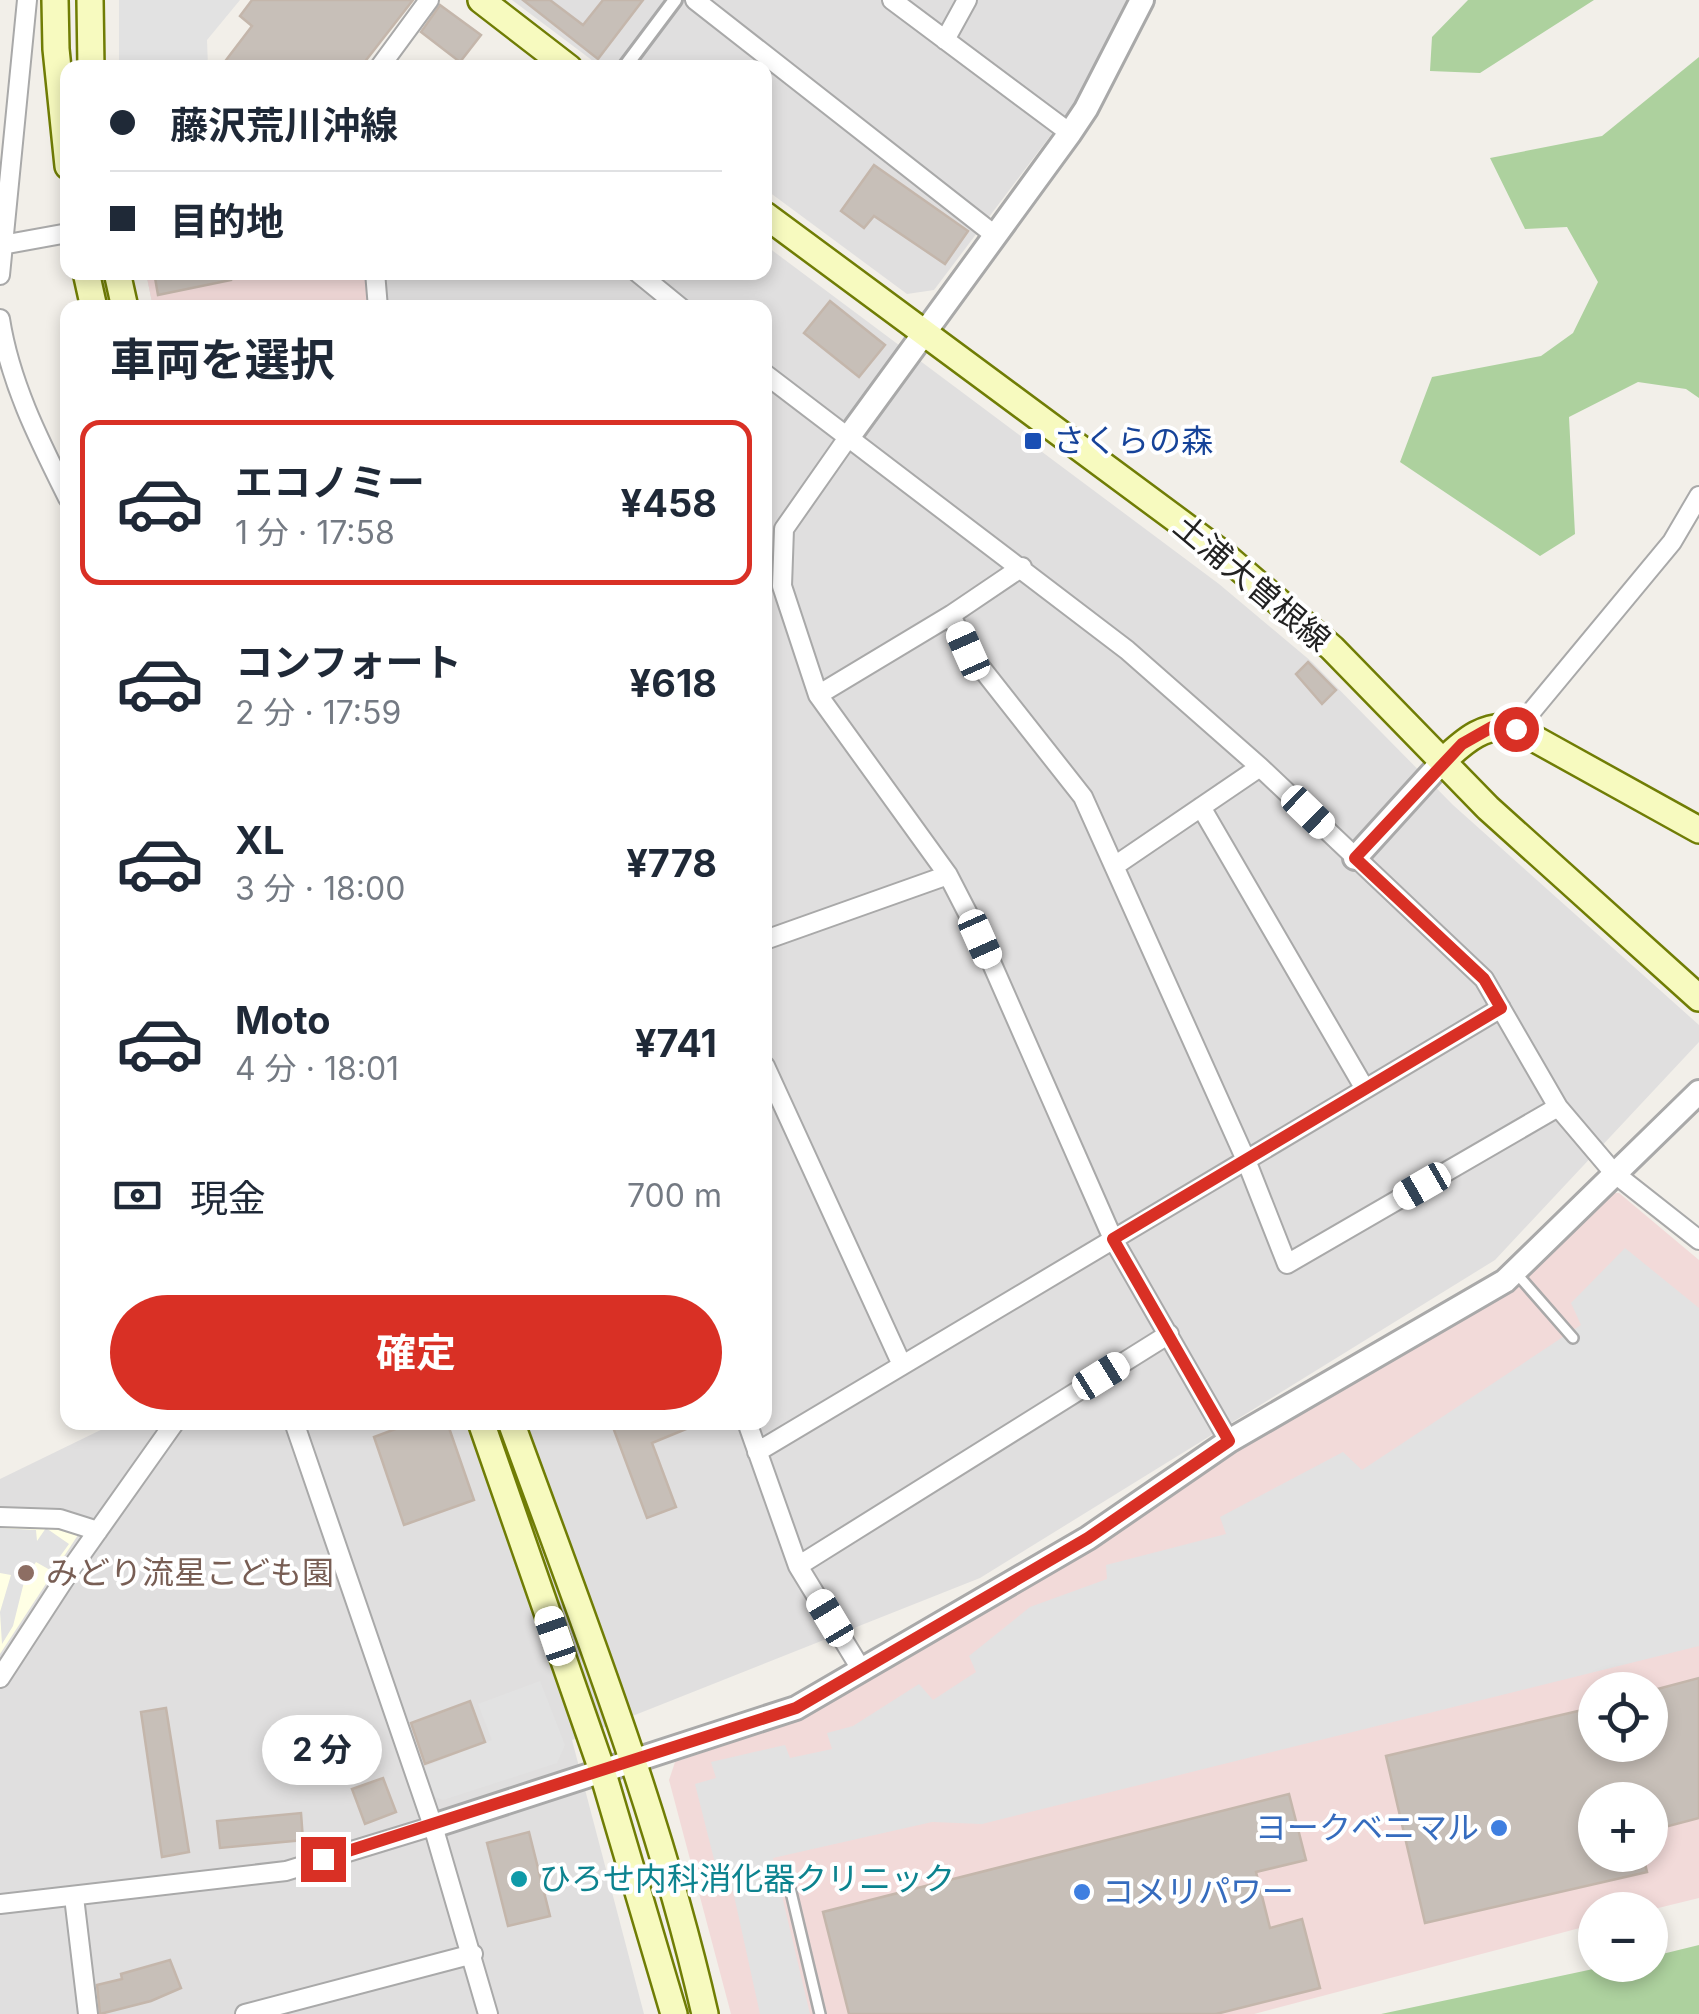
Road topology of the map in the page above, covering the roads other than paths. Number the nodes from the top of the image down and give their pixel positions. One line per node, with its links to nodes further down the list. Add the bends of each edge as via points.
1 (27, 0): 23 (street)
2 (55, 0): 18 (main road)
3 (90, 0): 12 (main road)
4 (429, 0): 13 (street)
5 (481, 0): 14 (main road)
6 (674, 0): 15 (street)
7 (694, 0): 16 (street)
8 (892, 0): 11 (street)
9 (967, 0): 11 (street)
10 (1142, 0): 19 (street)
11 (945, 40): 19 (street)
12 (91, 60)
13 (385, 60)
14 (560, 60)
15 (630, 60)
16 (771, 60)
17 (772, 61): 22 (street)
18 (60, 88)
19 (1070, 133): 22 (street)
20 (772, 220): 28 (main road, 土浦大曽根線)
21 (60, 234): 23 (street)
22 (996, 236): 28 (street)
23 (2, 245): 24 (street)
24 (0, 275)
25 (646, 280): 26 (street)
26 (671, 300)
27 (0, 319): 29 (street)
28 (924, 334): 31 (street); 38 (main road, 土浦大曽根線, via 1223,554 1332,648)
29 (3, 360): 32 (street)
30 (772, 380): 31 (street)
31 (847, 439): 34 (street); 36 (street, via 784,529 782,586)
32 (60, 481)
33 (1699, 496): 37 (street, via 1672,542)
34 (1022, 568): 35 (street); 39 (street)
35 (952, 614): 36 (street); 43 (street, via 968,651 1083,798)
36 (818, 695): 44 (street)
37 (1516, 729): 38 (main road, via 1479,732); 41 (main road)
38 (1443, 761): 42 (street); 46 (main road, 土浦大曽根線)
39 (1260, 766): 40 (street); 42 (street)
40 (1201, 807): 43 (street); 49 (street)
41 (1699, 830)
42 (1355, 858): 47 (street, via 1484,979)
43 (1116, 865): 52 (street)
44 (948, 875): 45 (street); 54 (street)
45 (772, 938)
46 (1699, 998)
47 (1501, 1008): 49 (street); 51 (street)
48 (772, 1081): 59 (street)
49 (1365, 1089): 52 (street)
50 (1699, 1092): 53 (street)
51 (1558, 1107): 52 (street, via 1288,1264); 53 (street)
52 (1246, 1160): 54 (street)
53 (1614, 1174): 55 (street); 56 (street)
54 (1113, 1239): 57 (street); 59 (street)
55 (1699, 1240)
56 (1515, 1272): 58 (lane); 65 (street)
57 (1168, 1334): 65 (street); 69 (street)
58 (1573, 1338)
59 (902, 1365): 66 (street)
60 (169, 1430): 68 (street)
61 (297, 1430): 74 (street)
62 (484, 1430): 73 (main road)
63 (514, 1430): 72 (main road)
64 (750, 1430): 66 (street)
65 (1229, 1441): 70 (street, via 1088,1538)
66 (757, 1452): 69 (street)
67 (0, 1517): 68 (street, via 60,1518)
68 (98, 1532): 71 (street)
69 (798, 1566): 70 (street)
70 (861, 1669): 72 (street, via 796,1708)
71 (0, 1678)
72 (632, 1759): 73 (street); 83 (main road)
73 (602, 1770): 74 (street); 82 (main road)
74 (434, 1826): 76 (street, via 286,1870); 78 (street)
75 (786, 1871): 84 (lane)
76 (74, 1897): 77 (street); 79 (street)
77 (0, 1904)
78 (473, 1954): 80 (street); 81 (street)
79 (88, 2014)
80 (245, 2014)
81 (488, 2014)
82 (674, 2014)
83 (705, 2014)
84 (820, 2014)

